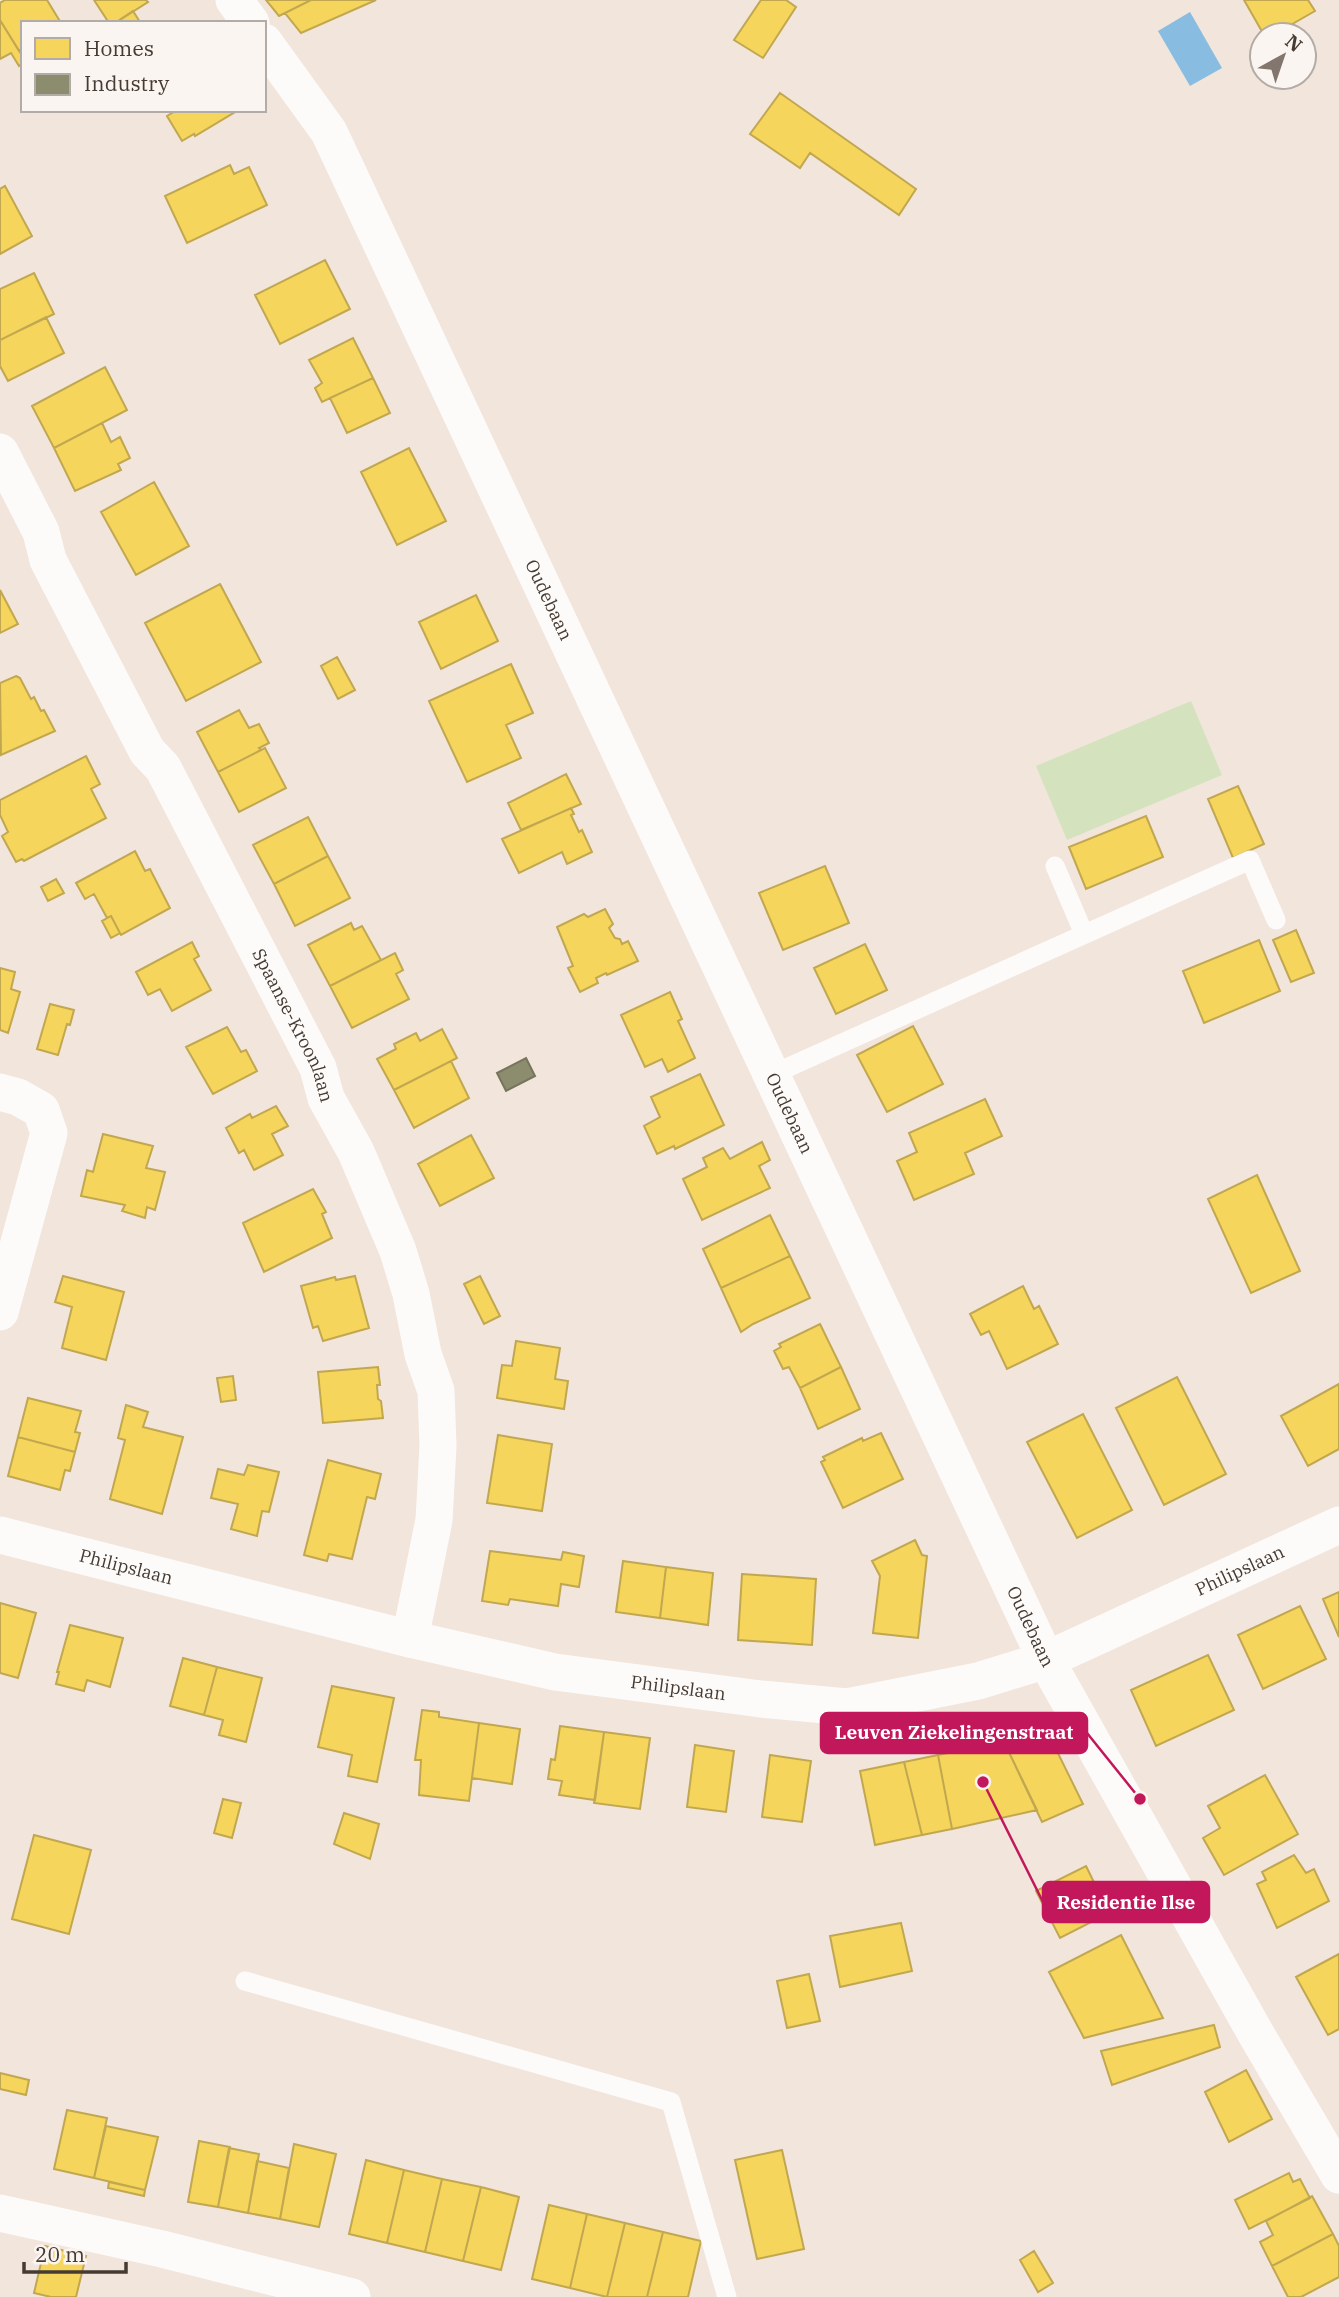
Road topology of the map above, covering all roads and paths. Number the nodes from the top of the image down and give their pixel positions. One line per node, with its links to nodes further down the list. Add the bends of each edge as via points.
1 (234, 0): 2 (street)
2 (250, 21)
3 (266, 44): 8 (street, Oudebaan, via 329,132)
4 (0, 452): 13 (street, Spaanse-Kroonlaan, via 41,533 48,560 147,751 163,768 318,1068 326,1098 356,1152 398,1251 436,1391 438,1446 434,1520)
5 (1055, 866): 7 (lane)
6 (1276, 920): 7 (lane, via 1250,860)
7 (1084, 934): 8 (lane)
8 (771, 1075): 14 (street, Oudebaan)
9 (0, 1092): 10 (street, via 41,1110 49,1133)
10 (0, 1312)
11 (1339, 1525): 14 (street, Philipslaan)
12 (0, 1535): 13 (street, Philipslaan)
13 (410, 1639): 14 (street, Philipslaan, via 555,1672 847,1707 978,1681)
14 (1046, 1660): 16 (street, Oudebaan)
15 (245, 1981): 19 (lane, via 671,2102)
16 (1339, 2175)
17 (0, 2213): 18 (street)
18 (352, 2297)
19 (727, 2297)

